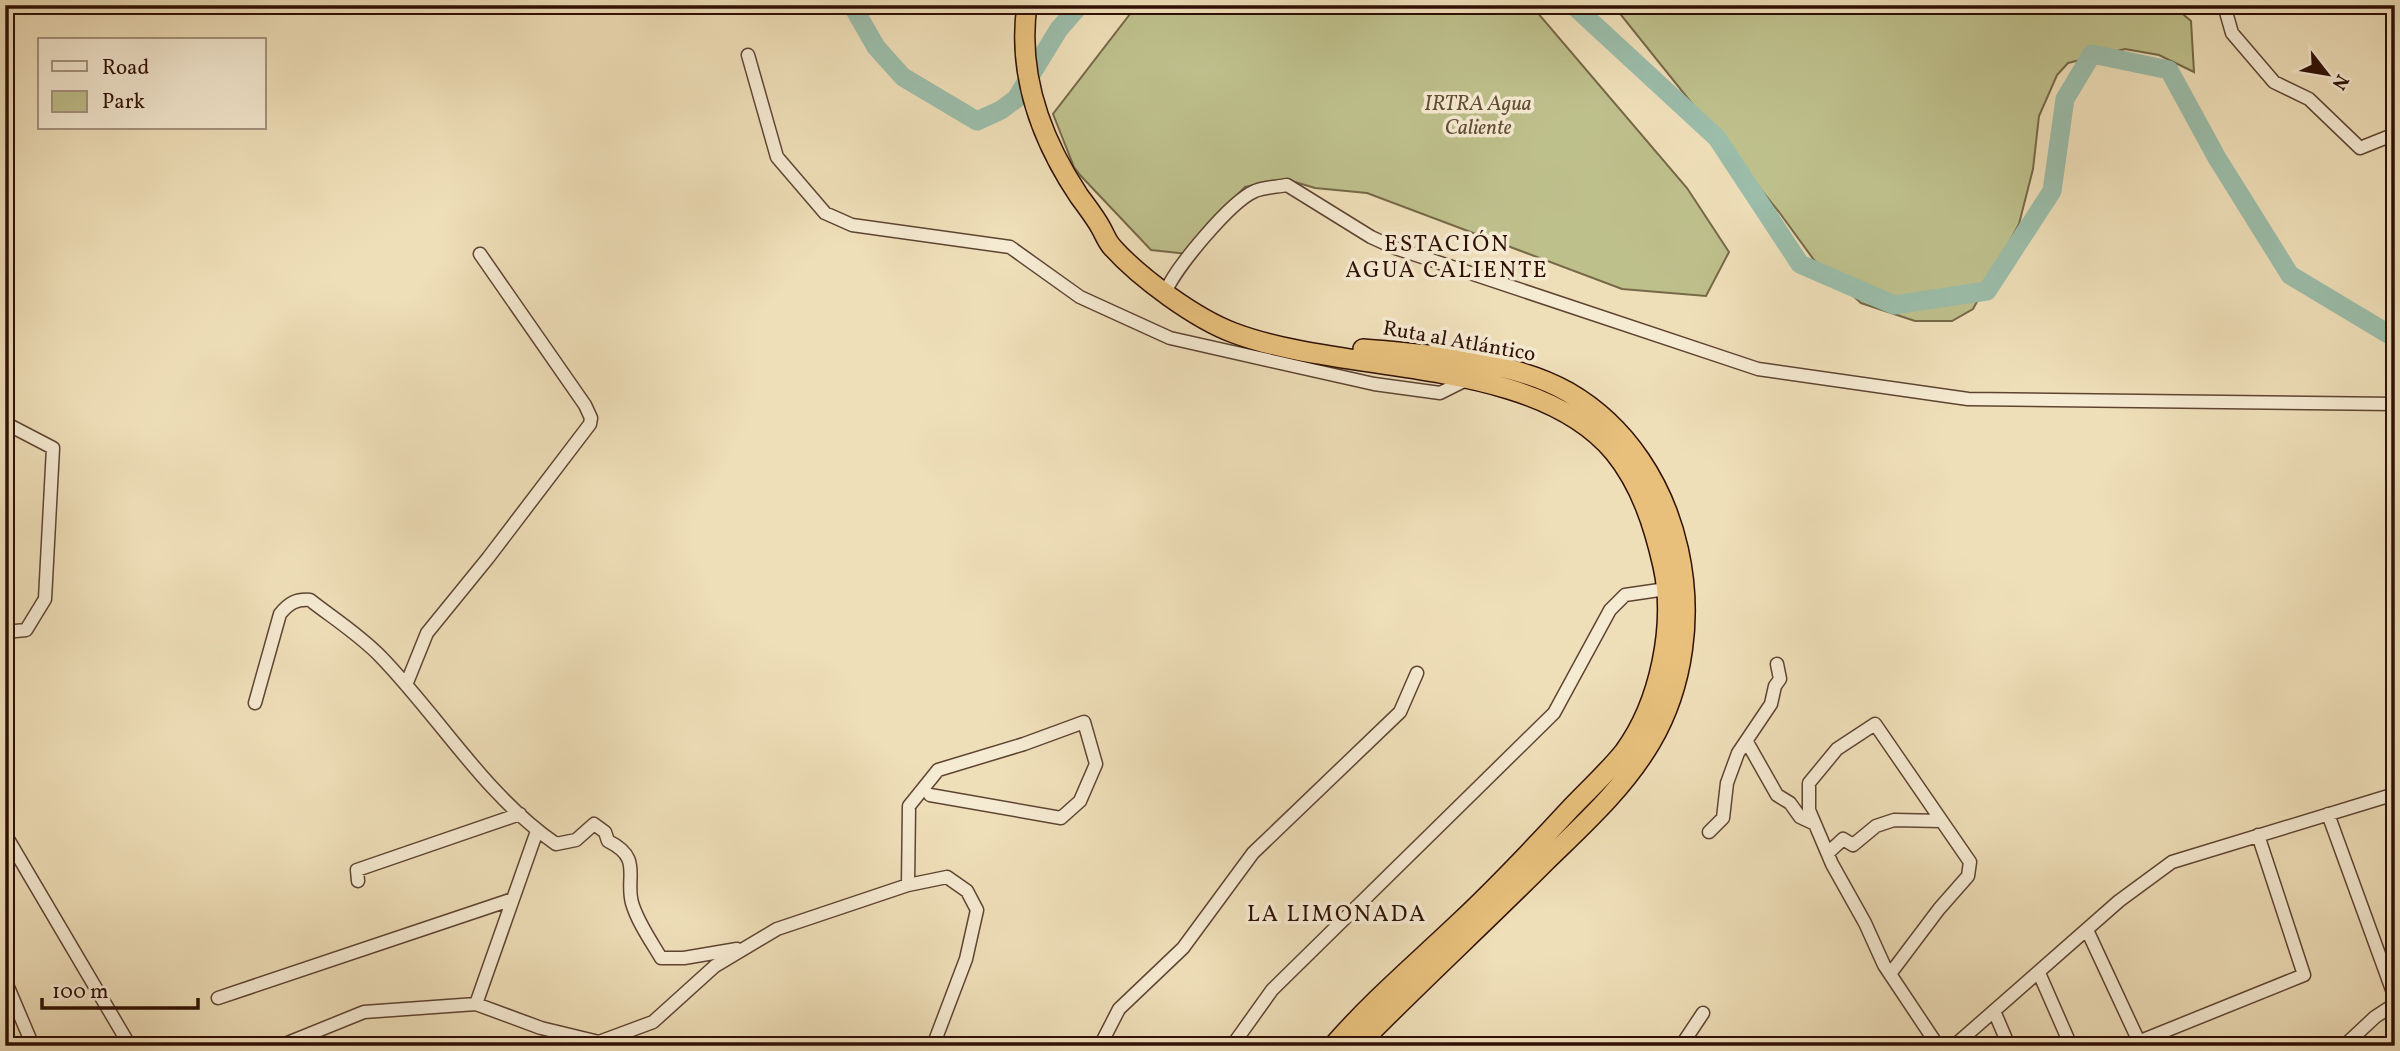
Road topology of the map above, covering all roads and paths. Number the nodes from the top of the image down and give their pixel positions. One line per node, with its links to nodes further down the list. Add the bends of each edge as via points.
1 (1027, 5): 6 (highway, Ruta al Atlántico, via 1024,58 1045,136 1110,245 1130,265)
2 (2224, 5): 4 (street, via 2232,33 2274,82 2309,99 2360,148)
3 (748, 55): 7 (street, via 777,157 825,214 852,225 1010,247 1080,297 1170,338 1374,384 1440,393)
4 (2395, 134)
5 (480, 254): 14 (street, via 585,405 590,424 427,633)
6 (1167, 289): 7 (highway, Ruta al Atlántico, via 1230,332 1275,346); 8 (street, via 1234,204 1256,190 1287,185 1395,248 1758,369 1968,398); 49 (highway, Ruta al Atlántico, via 1237,324 1283,338 1415,353 1533,376 1569,393 1620,434 1646,468 1668,512 1686,599 1685,634 1673,696 1651,742 1611,797)
7 (1466, 380): 10 (highway, Ruta al Atlántico, via 1547,403 1588,426 1614,452 1652,521)
8 (2395, 404)
9 (5, 423): 11 (street, via 53,448 45,599 26,630)
10 (1666, 589): 47 (street, via 1625,595 1610,610 1554,713 1272,989); 48 (highway, Ruta al Atlántico, via 1662,665 1644,718 1624,752 1517,866)
11 (5, 632)
12 (1777, 664): 16 (street, via 1780,679 1771,704)
13 (1418, 673): 46 (street, via 1400,712 1253,853 1183,948 1119,1009)
14 (406, 685): 15 (street, via 369,646 310,600 300,600 288,604 280,614); 19 (street)
15 (255, 704)
16 (1746, 742): 22 (street, via 1777,795 1800,817); 24 (street, via 1727,783 1723,818)
17 (2395, 794): 20 (street)
18 (930, 795): 29 (street, via 1061,818 1080,801 1096,764 1084,722 938,770 909,806)
19 (520, 814): 23 (street); 28 (street, via 357,870)
20 (2328, 814): 26 (street); 38 (street)
21 (1941, 821): 22 (street, via 1875,724 1837,749 1809,782 1808,810); 27 (street, via 1894,820 1876,826 1853,845 1843,839); 34 (street, via 1969,862 1968,876)
22 (1815, 824): 27 (street)
23 (537, 831): 30 (street); 32 (street, via 556,844 576,840 594,824 608,841 619,846 631,865 632,901 661,958)
24 (1709, 832)
25 (5, 834): 43 (street)
26 (2259, 835): 31 (street, via 2172,862); 41 (street, via 2304,975)
27 (1828, 853): 34 (street)
28 (358, 881)
29 (908, 885): 32 (street, via 777,929); 45 (street, via 947,877 967,891 977,910 967,959)
30 (513, 899): 36 (street); 37 (street)
31 (2087, 930): 33 (street); 41 (street)
32 (746, 947): 37 (street, via 715,967 653,1022 599,1042 541,1028)
33 (2039, 973): 39 (street); 54 (street)
34 (1890, 974): 51 (street)
35 (5, 980): 42 (street)
36 (218, 998)
37 (476, 1004): 44 (street, via 364,1012)
38 (2393, 1006): 55 (street)
39 (1994, 1011): 52 (street); 53 (street)
40 (1703, 1013): 50 (street)
41 (2136, 1044)
42 (33, 1046)
43 (130, 1046)
44 (280, 1046)
45 (933, 1046)
46 (1100, 1046)
47 (1232, 1046)
48 (1333, 1046)
49 (1357, 1046)
50 (1681, 1046)
51 (1938, 1046)
52 (1954, 1046)
53 (2009, 1046)
54 (2071, 1046)
55 (2344, 1046)

